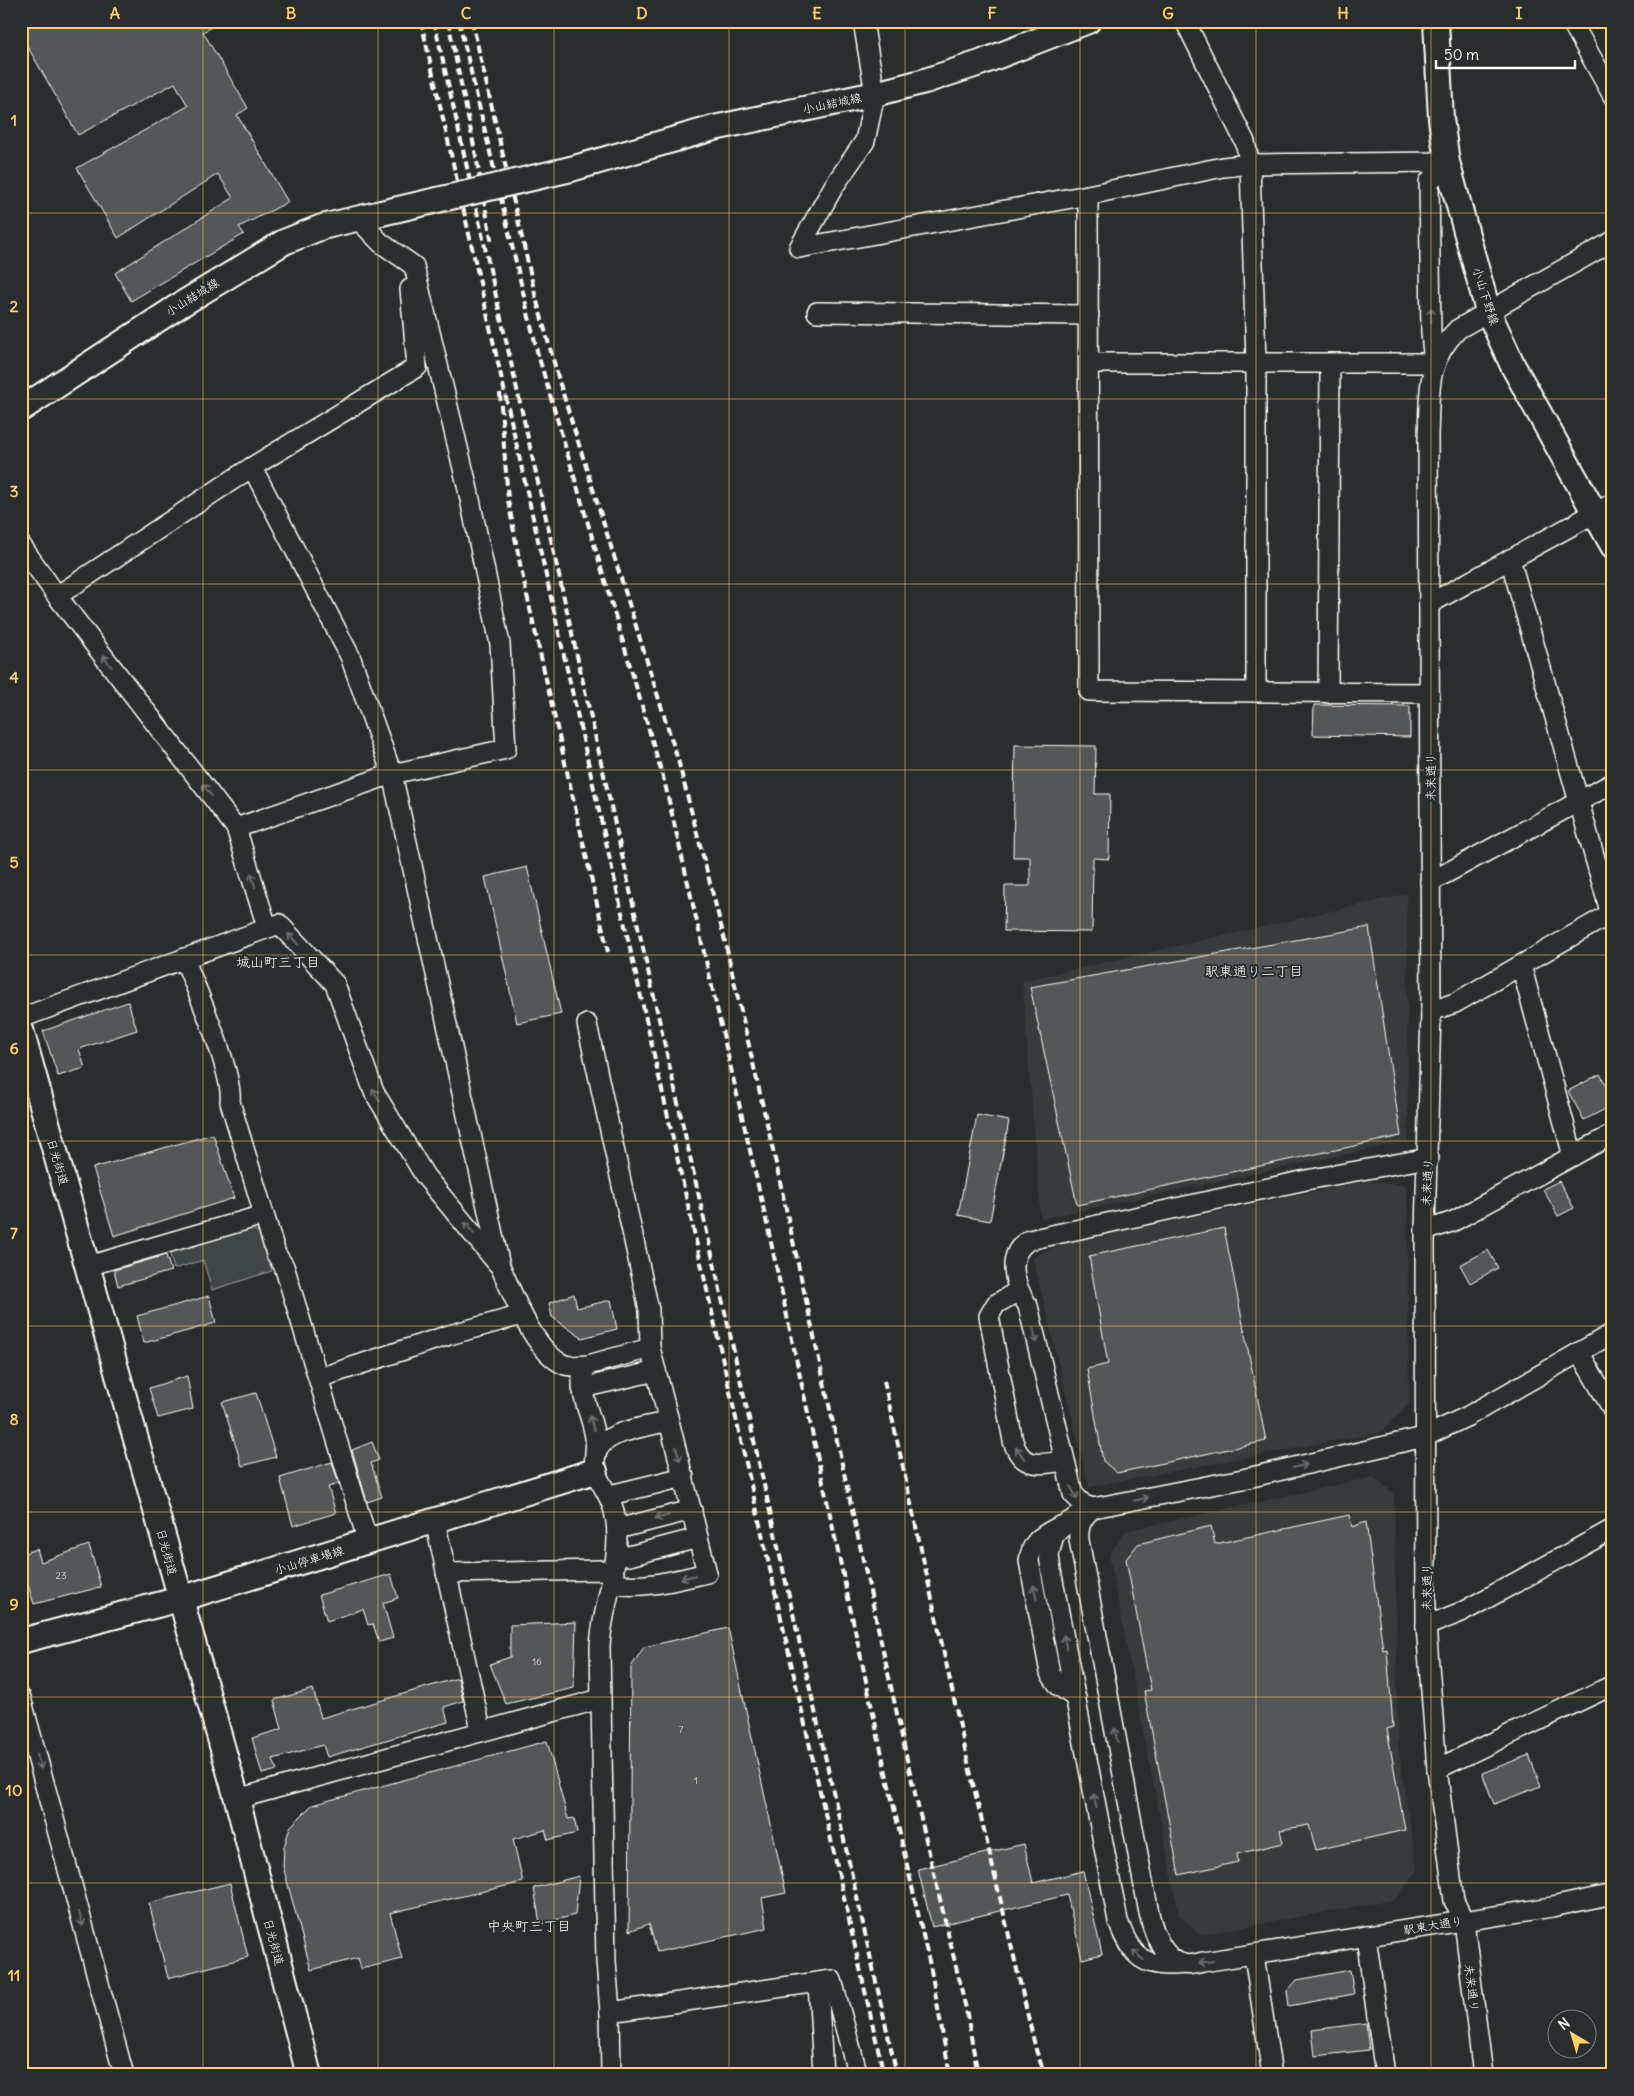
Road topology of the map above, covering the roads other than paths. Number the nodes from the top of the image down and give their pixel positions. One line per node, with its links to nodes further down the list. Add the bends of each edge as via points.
1 (863, 21): 6 (street)
2 (1088, 21): 6 (main road, 小山結城線, via 980,64)
3 (1185, 21): 9 (street, via 1245,142)
4 (1436, 21): 8 (main road, 小山下野線, via 1440,119)
5 (1571, 21): 7 (street)
6 (876, 94): 10 (street, via 865,141 834,186 799,248); 11 (main road, 小山結城線, bridge, via 714,128 570,169)
7 (1613, 96)
8 (1447, 162): 9 (street); 14 (main road, 小山下野線); 20 (street, one-way to 8, via 1429,182)
9 (1250, 164): 10 (street); 18 (street)
10 (1088, 195): 16 (street)
11 (367, 216): 13 (street, via 380,243); 21 (main road, 小山結城線, via 322,227 284,242 168,312)
12 (1613, 240): 14 (street, 未来通り)
13 (414, 266): 22 (street, via 409,278 418,367); 32 (street, via 467,485 500,644 506,749)
14 (1488, 311): 20 (street, 未来通り, via 1458,329 1443,344); 23 (main road, 小山下野線, via 1513,366)
15 (817, 312): 16 (street)
16 (1089, 315): 17 (street)
17 (1090, 362): 18 (street); 29 (street, via 1089,691)
18 (1256, 363): 19 (street); 29 (street)
19 (1330, 363): 20 (street); 30 (street)
20 (1434, 363): 28 (street, 未来通り, via 1428,436)
21 (21, 410)
22 (252, 467): 27 (street); 32 (street, via 350,656)
23 (1604, 508): 25 (main road, 小山下野線); 26 (street)
24 (21, 545): 27 (street)
25 (1613, 546)
26 (1510, 560): 28 (street); 34 (street)
27 (57, 596): 35 (street, one-way to 27)
28 (1429, 604): 31 (street, 未来通り)
29 (1256, 692): 30 (street)
30 (1328, 693): 31 (street)
31 (1429, 693): 36 (street, 未来通り)
32 (392, 774): 35 (street); 51 (street)
33 (1613, 783): 34 (street)
34 (1578, 803): 36 (street); 37 (street)
35 (236, 828): 38 (street, one-way to 35)
36 (1430, 882): 41 (street, 未来通り)
37 (1612, 918): 40 (street)
38 (267, 927): 39 (street); 51 (street, one-way to 38, via 426,1176 374,1092 335,984 279,924)
39 (184, 958): 42 (street); 48 (street, via 232,1092 230,1102)
40 (1521, 965): 41 (street, via 1455,1003); 46 (street)
41 (1431, 1011): 47 (street, 未来通り)
42 (21, 1018)
43 (587, 1024): 55 (street, via 649,1310)
44 (21, 1030): 50 (main road, 日光街道)
45 (1613, 1134): 46 (street)
46 (1573, 1156): 49 (street, via 1454,1222)
47 (1429, 1158): 49 (street, 未来通り); 52 (street, via 1306,1180 1029,1240 1021,1244 1014,1260)
48 (264, 1215): 50 (street); 59 (street, via 276,1254 284,1266)
49 (1425, 1231): 63 (street, 未来通り)
50 (88, 1266): 77 (main road, 日光街道)
51 (500, 1266): 53 (street)
52 (1018, 1291): 64 (street, one-way to 64, via 1028,1306); 64 (street, one-way to 52, via 1028,1462 1020,1457 1013,1440 989,1316 996,1304)
53 (522, 1316): 57 (street, via 546,1351 565,1365); 59 (street, via 449,1335)
54 (1613, 1333): 56 (street)
55 (650, 1348): 57 (street); 58 (street)
56 (1579, 1352): 61 (street); 63 (street, via 1468,1416)
57 (588, 1365): 60 (street, via 582,1374)
58 (656, 1371): 60 (street); 62 (street)
59 (319, 1378): 74 (street)
60 (582, 1388): 65 (street, one-way to 60, via 596,1439)
61 (1613, 1410)
62 (669, 1421): 65 (street, via 605,1440 596,1451); 66 (street, one-way to 66)
63 (1424, 1437): 68 (street, one-way to 63, via 1243,1479); 78 (street, 未来通り)
64 (1064, 1461): 68 (street, one-way to 68, via 1073,1494 1084,1505)
65 (595, 1471): 67 (street); 70 (main road, 小山停車場線)
66 (684, 1477): 67 (street); 69 (street)
67 (610, 1495): 71 (street)
68 (1093, 1508): 90 (street, one-way to 68, via 1170,1956 1159,1942 1149,1913 1079,1540 1080,1522); 90 (street, 駅東大通り, one-way to 68, via 1148,1963 1136,1955 1125,1940 1118,1921 1049,1555 1054,1535)
69 (692, 1510): 71 (street, one-way to 71); 73 (street)
70 (435, 1521): 74 (main road, 小山停車場線); 76 (street)
71 (617, 1528): 75 (street)
72 (1613, 1529): 78 (street, via 1464,1612)
73 (698, 1538): 75 (street, via 629,1556); 75 (street, one-way to 75, via 707,1572 661,1583 628,1586)
74 (368, 1542): 77 (main road, 小山停車場線)
75 (614, 1570): 76 (street); 82 (street, via 600,1627)
76 (446, 1573): 83 (street)
77 (180, 1599): 79 (main road, 小山停車場線); 85 (main road, 日光街道)
78 (1426, 1626): 84 (street, 未来通り)
79 (21, 1641)
80 (1613, 1685): 84 (street)
81 (21, 1698): 93 (street, one-way to 93)
82 (600, 1699): 83 (street); 92 (street)
83 (481, 1730): 85 (street)
84 (1436, 1769): 87 (street, 未来通り, via 1454,1901)
85 (237, 1799): 94 (main road, 日光街道)
86 (1613, 1894): 87 (street, 駅東大通り)
87 (1464, 1921): 88 (street, 駅東大通り); 100 (street, 未来通り)
88 (1366, 1936): 89 (street, 駅東大通り); 99 (street)
89 (1254, 1955): 90 (street, 駅東大通り, one-way to 90); 98 (street)
90 (1184, 1964)
91 (818, 1982): 92 (street); 96 (street); 97 (street, via 832,1980)
92 (610, 2012): 95 (street)
93 (124, 2075)
94 (309, 2075)
95 (611, 2075)
96 (823, 2075)
97 (858, 2075)
98 (1272, 2075)
99 (1385, 2075)
100 (1483, 2075)

